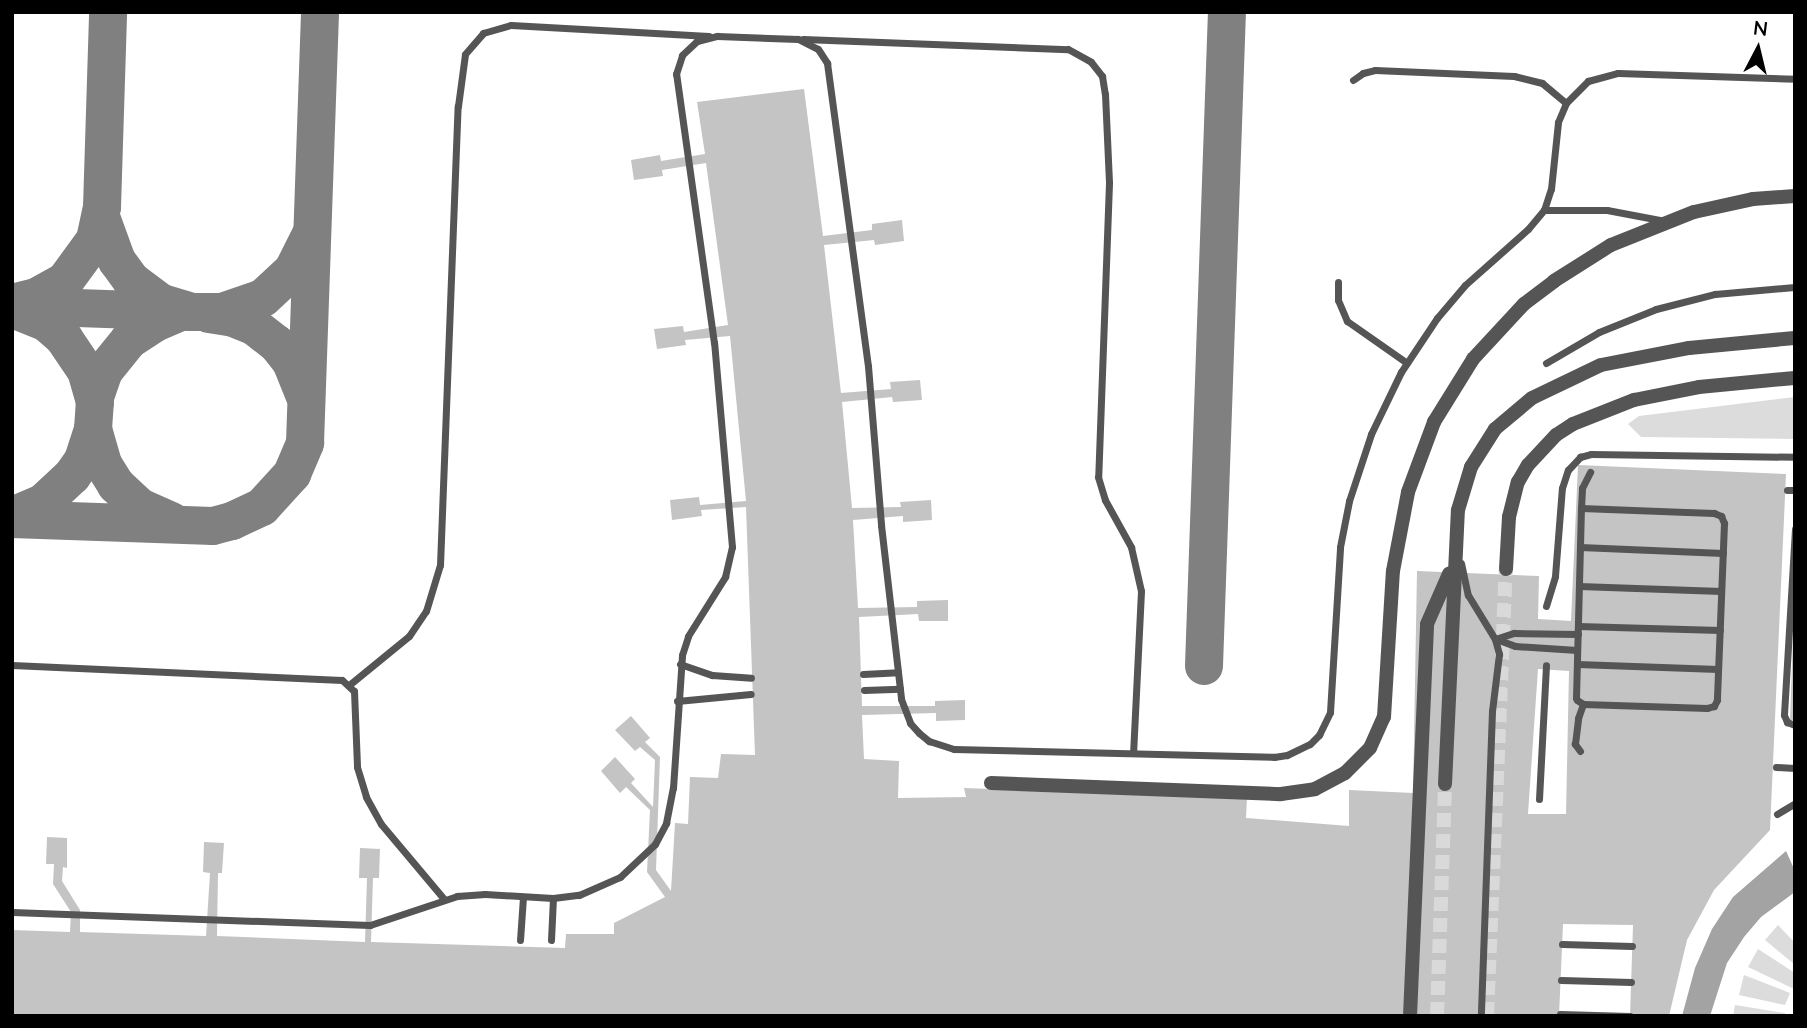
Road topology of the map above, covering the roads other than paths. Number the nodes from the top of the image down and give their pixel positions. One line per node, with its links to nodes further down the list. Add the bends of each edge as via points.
1 (717, 36): 2 (lane); 30 (lane, via 689,47 676,74 714,343 732,547 725,577 688,636); 38 (lane, via 511,25 492,28 470,46 462,63 458,106 440,565 432,596 413,631)
2 (798, 38): 35 (lane, via 818,49 828,71 868,366); 46 (lane, via 1068,49 1091,62 1101,76 1109,183 1098,477 1131,547 1141,592)
3 (1795, 79): 5 (lane, via 1618,73 1588,81)
4 (1353, 80): 5 (lane, via 1375,70 1514,76 1542,83)
5 (1566, 103): 7 (lane, via 1558,122 1551,189)
6 (1795, 196): 8 (street, via 1724,204)
7 (1544, 210): 8 (lane, via 1607,210); 12 (lane, via 1451,301)
8 (1666, 221): 49 (street, via 1611,245 1553,281 1497,330 1452,390 1419,457 1401,521 1393,570 1384,717 1370,748 1345,773 1315,789 1281,794)
9 (1338, 282): 12 (lane, via 1338,300 1348,321)
10 (1795, 287): 13 (lane, via 1735,291 1665,306 1599,332)
11 (1795, 338): 19 (street, via 1626,359 1577,374 1532,398 1495,429 1471,467 1458,510)
12 (1406, 363): 46 (lane, via 1371,434 1349,501 1338,570 1331,712 1319,735 1299,751 1274,757)
13 (1546, 363)
14 (1795, 378): 22 (street, via 1666,393 1573,424 1541,449 1518,482 1509,517)
15 (1795, 457): 25 (lane, via 1580,457 1568,470 1562,488 1555,576)
16 (1590, 472): 17 (lane, via 1583,484)
17 (1581, 508): 20 (lane); 21 (lane, via 1718,514 1724,523)
18 (1795, 529): 44 (lane, via 1784,718)
19 (1457, 542): 28 (lane, via 1468,595); 50 (street); 65 (street, via 1447,585 1427,624)
20 (1580, 547): 21 (lane); 23 (lane)
21 (1723, 553): 24 (lane)
22 (1506, 569)
23 (1579, 586): 24 (lane); 26 (lane)
24 (1721, 591): 27 (lane)
25 (1546, 606)
26 (1578, 630): 27 (lane); 28 (lane, via 1514,633); 29 (lane)
27 (1720, 630): 34 (lane)
28 (1495, 639): 29 (lane, via 1515,646); 66 (lane, via 1499,660 1492,711)
29 (1577, 650): 31 (lane)
30 (680, 664): 37 (lane, via 712,675); 42 (lane)
31 (1577, 664): 34 (lane); 43 (lane, via 1576,698)
32 (12, 665): 38 (lane, via 301,677 342,680)
33 (1546, 665): 51 (lane)
34 (1718, 669): 43 (lane, via 1717,699 1711,707)
35 (898, 673): 36 (lane); 39 (lane)
36 (863, 674)
37 (751, 678)
38 (349, 685): 56 (lane, via 355,700 357,767 366,797 381,824)
39 (900, 689): 40 (lane); 46 (lane, via 911,723 941,746)
40 (864, 690)
41 (751, 694): 42 (lane)
42 (677, 701): 55 (lane, via 673,788 661,834 647,854 620,877 579,895)
43 (1583, 704): 45 (lane, via 1575,744)
44 (1795, 725)
45 (1580, 751)
46 (1133, 753)
47 (1776, 766): 48 (lane)
48 (1795, 768)
49 (991, 783)
50 (1445, 784)
51 (1539, 799)
52 (1795, 803): 53 (lane)
53 (1777, 814)
54 (523, 897): 55 (lane); 56 (lane, via 471,894); 58 (lane)
55 (553, 898): 59 (lane)
56 (444, 899): 57 (lane, via 370,925)
57 (12, 912)
58 (520, 940)
59 (551, 940)
60 (1562, 944): 61 (lane)
61 (1632, 946)
62 (1561, 980): 63 (lane)
63 (1631, 982)
64 (1560, 1014): 67 (lane)
65 (1410, 1016)
66 (1481, 1016)
67 (1630, 1016)

